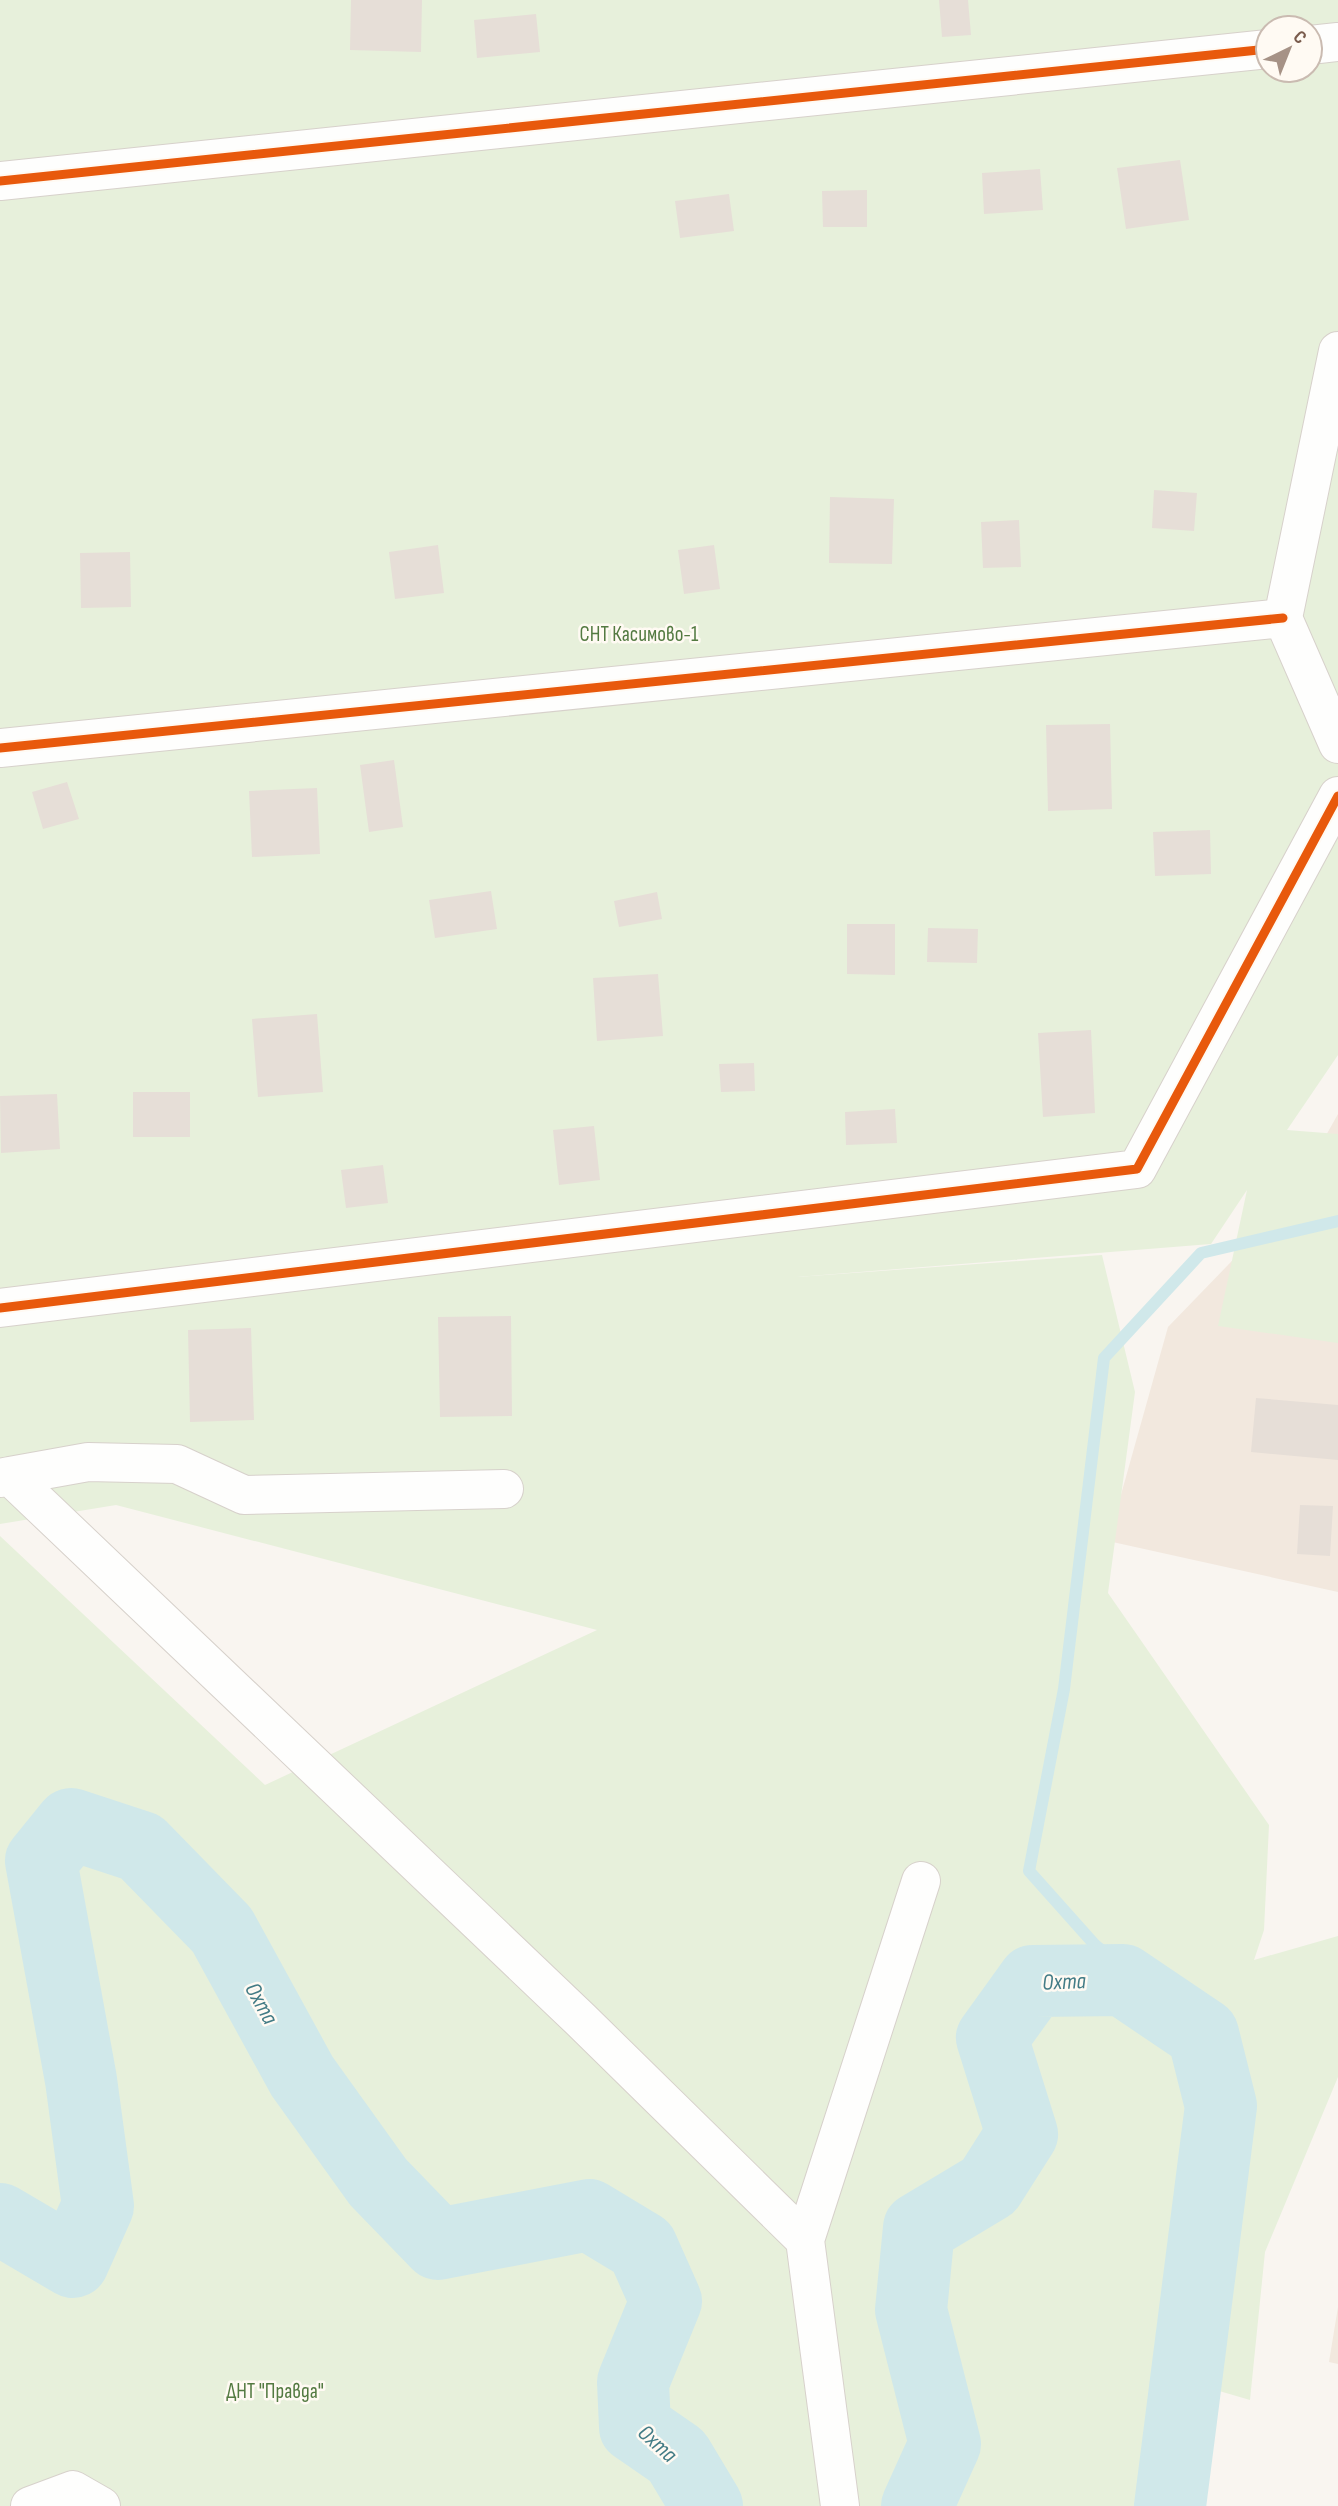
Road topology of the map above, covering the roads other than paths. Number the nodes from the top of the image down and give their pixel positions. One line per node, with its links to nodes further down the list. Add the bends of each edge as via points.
1 (1254, 50): 2 (street)
2 (0, 181)
3 (1338, 351): 4 (street)
4 (1283, 618): 5 (street); 6 (street)
5 (1338, 744)
6 (0, 748)
7 (1338, 796): 8 (street, via 1137,1169)
8 (0, 1308)
9 (5, 1477): 10 (street, via 88,1462 139,1463 177,1464 244,1495); 12 (street, via 581,2020)
10 (504, 1489)
11 (921, 1881): 12 (street)
12 (805, 2240): 13 (street)
13 (838, 2495)
14 (30, 2506): 15 (street, via 73,2490)
15 (101, 2506)

